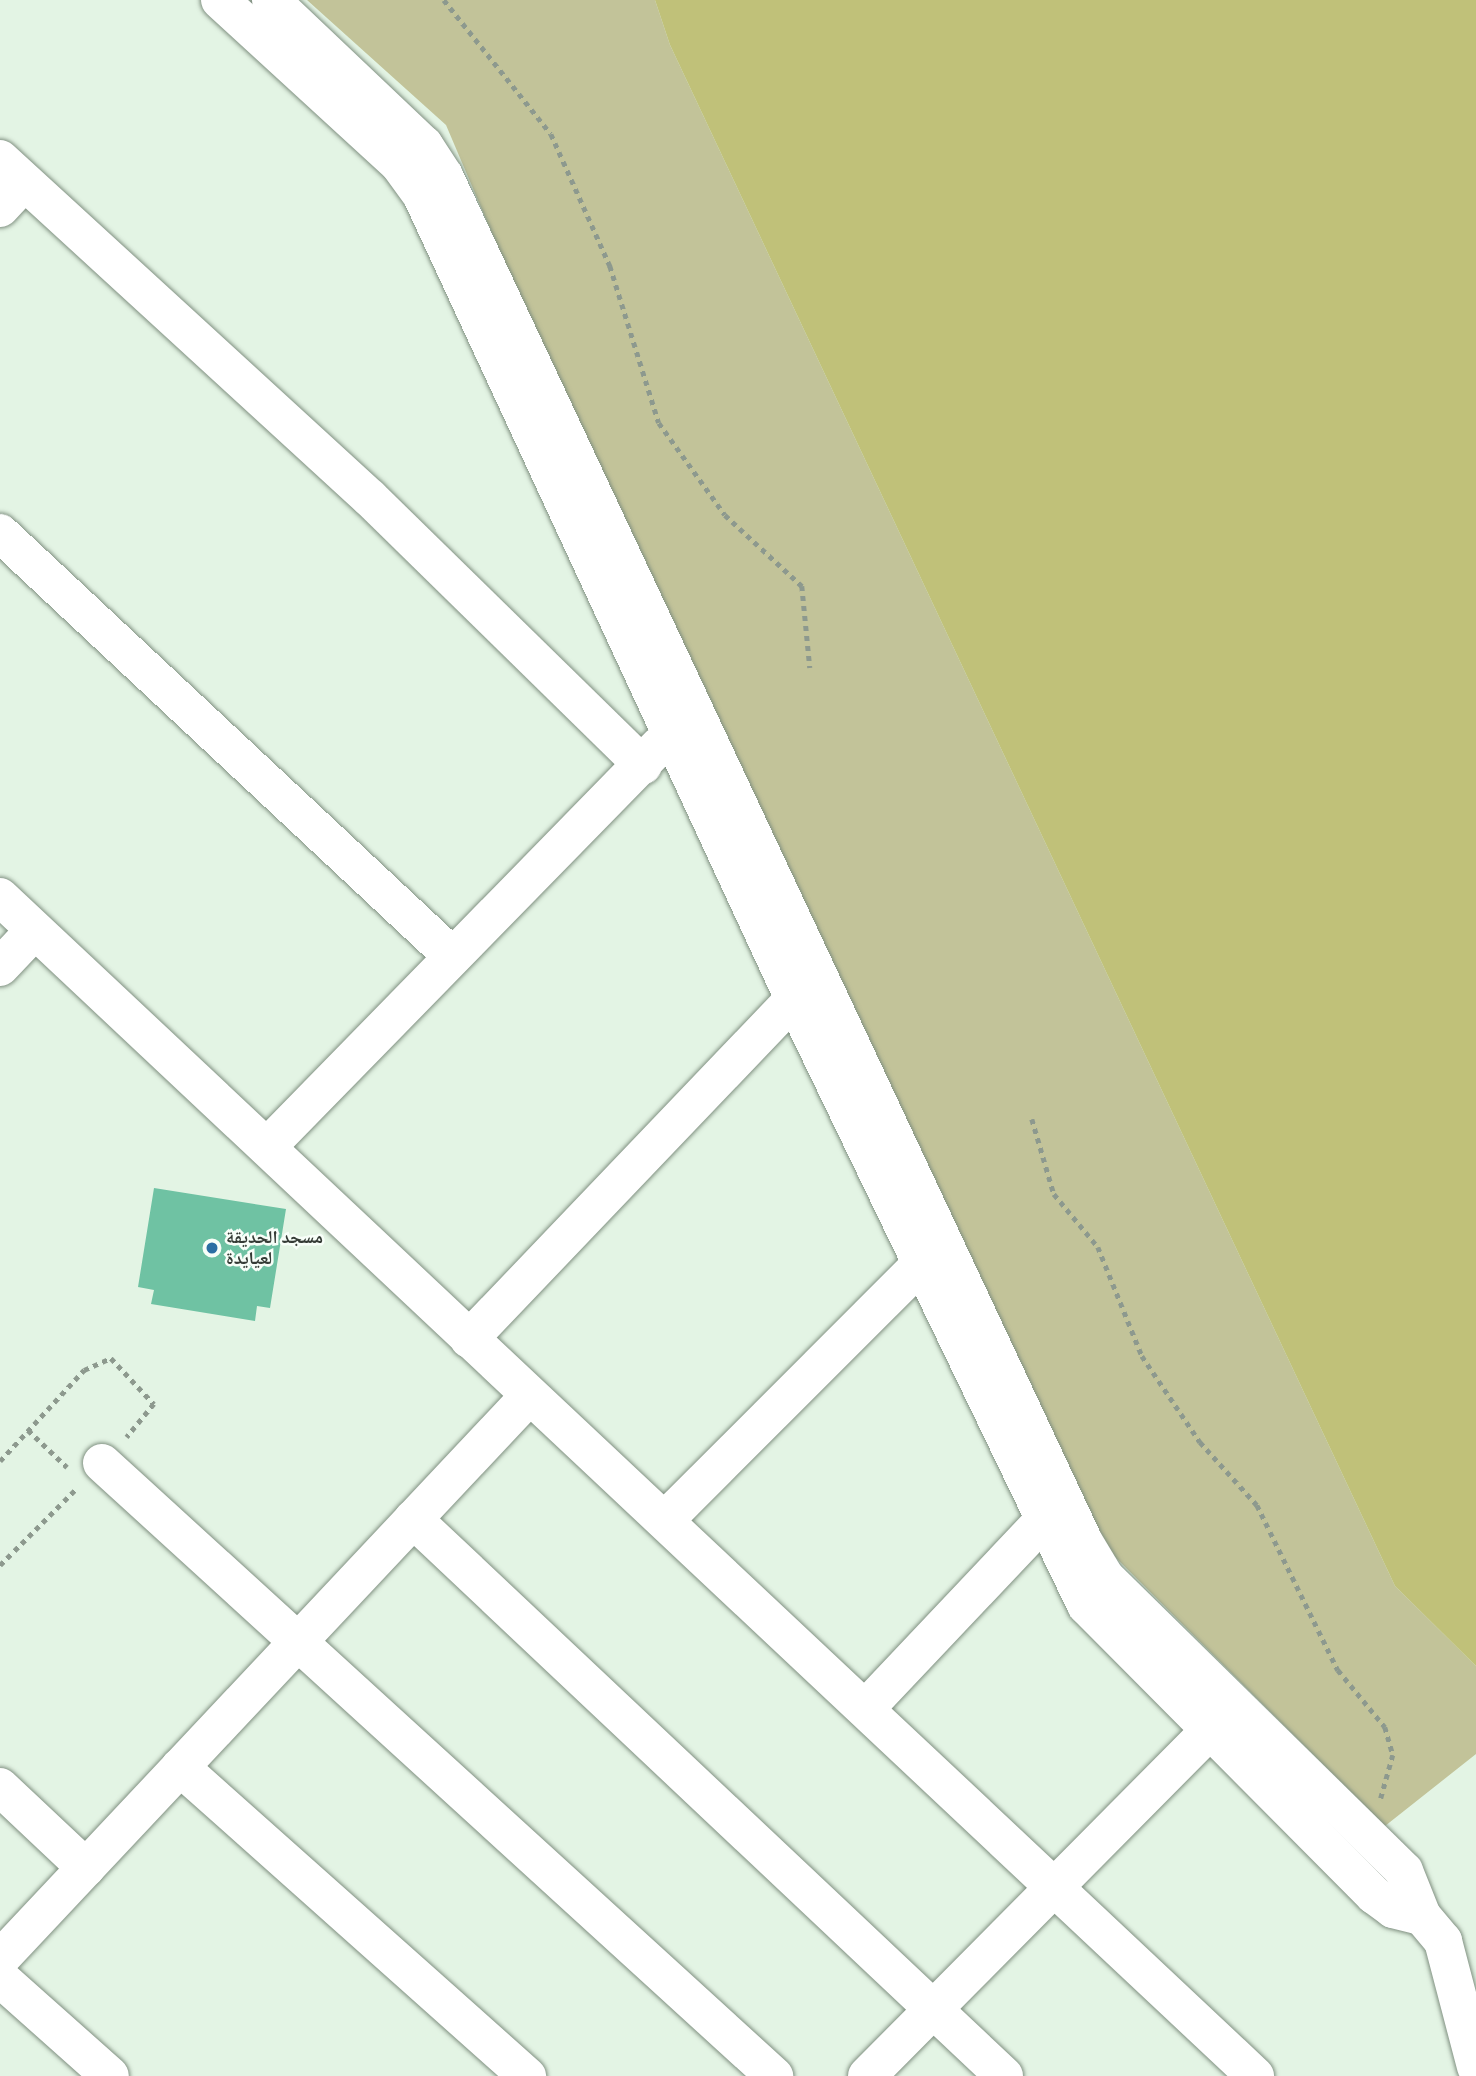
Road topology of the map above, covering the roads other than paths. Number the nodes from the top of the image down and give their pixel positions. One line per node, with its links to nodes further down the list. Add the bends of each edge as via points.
1 (220, 0): 5 (street, via 398,164 422,197)
2 (271, 0): 5 (street, via 424,145 444,176)
3 (8, 183): 6 (street, via 360,488)
4 (0, 533): 9 (street)
5 (682, 722): 6 (street); 11 (street); 12 (street)
6 (643, 765): 9 (street)
7 (0, 897): 8 (street)
8 (34, 931): 10 (street); 13 (street)
9 (451, 955): 13 (street)
10 (0, 967)
11 (820, 972): 12 (street); 14 (street)
12 (794, 999): 14 (street); 15 (street)
13 (267, 1147): 15 (street)
14 (932, 1251): 18 (street); 20 (street)
15 (469, 1339): 16 (street)
16 (529, 1396): 19 (street); 20 (street)
17 (102, 1463): 21 (street)
18 (1054, 1510): 22 (street, via 1105,1577); 23 (street); 24 (street, via 1086,1605)
19 (413, 1519): 21 (street); 32 (street)
20 (665, 1520): 23 (street)
21 (300, 1640): 25 (street); 36 (street)
22 (1234, 1705): 24 (street); 29 (street, via 1404,1871)
23 (867, 1707): 28 (street)
24 (1208, 1733): 28 (street); 29 (street, via 1374,1895 1393,1909)
25 (180, 1767): 27 (street); 35 (street)
26 (0, 1787): 27 (street)
27 (86, 1868): 30 (street)
28 (1057, 1889): 32 (street); 39 (street)
29 (1422, 1916): 33 (street, via 1443,1941)
30 (0, 1959)
31 (0, 1978): 34 (street)
32 (935, 2011): 37 (street); 38 (street)
33 (1476, 2067)
34 (110, 2076)
35 (527, 2076)
36 (774, 2076)
37 (867, 2076)
38 (1004, 2076)
39 (1255, 2076)

